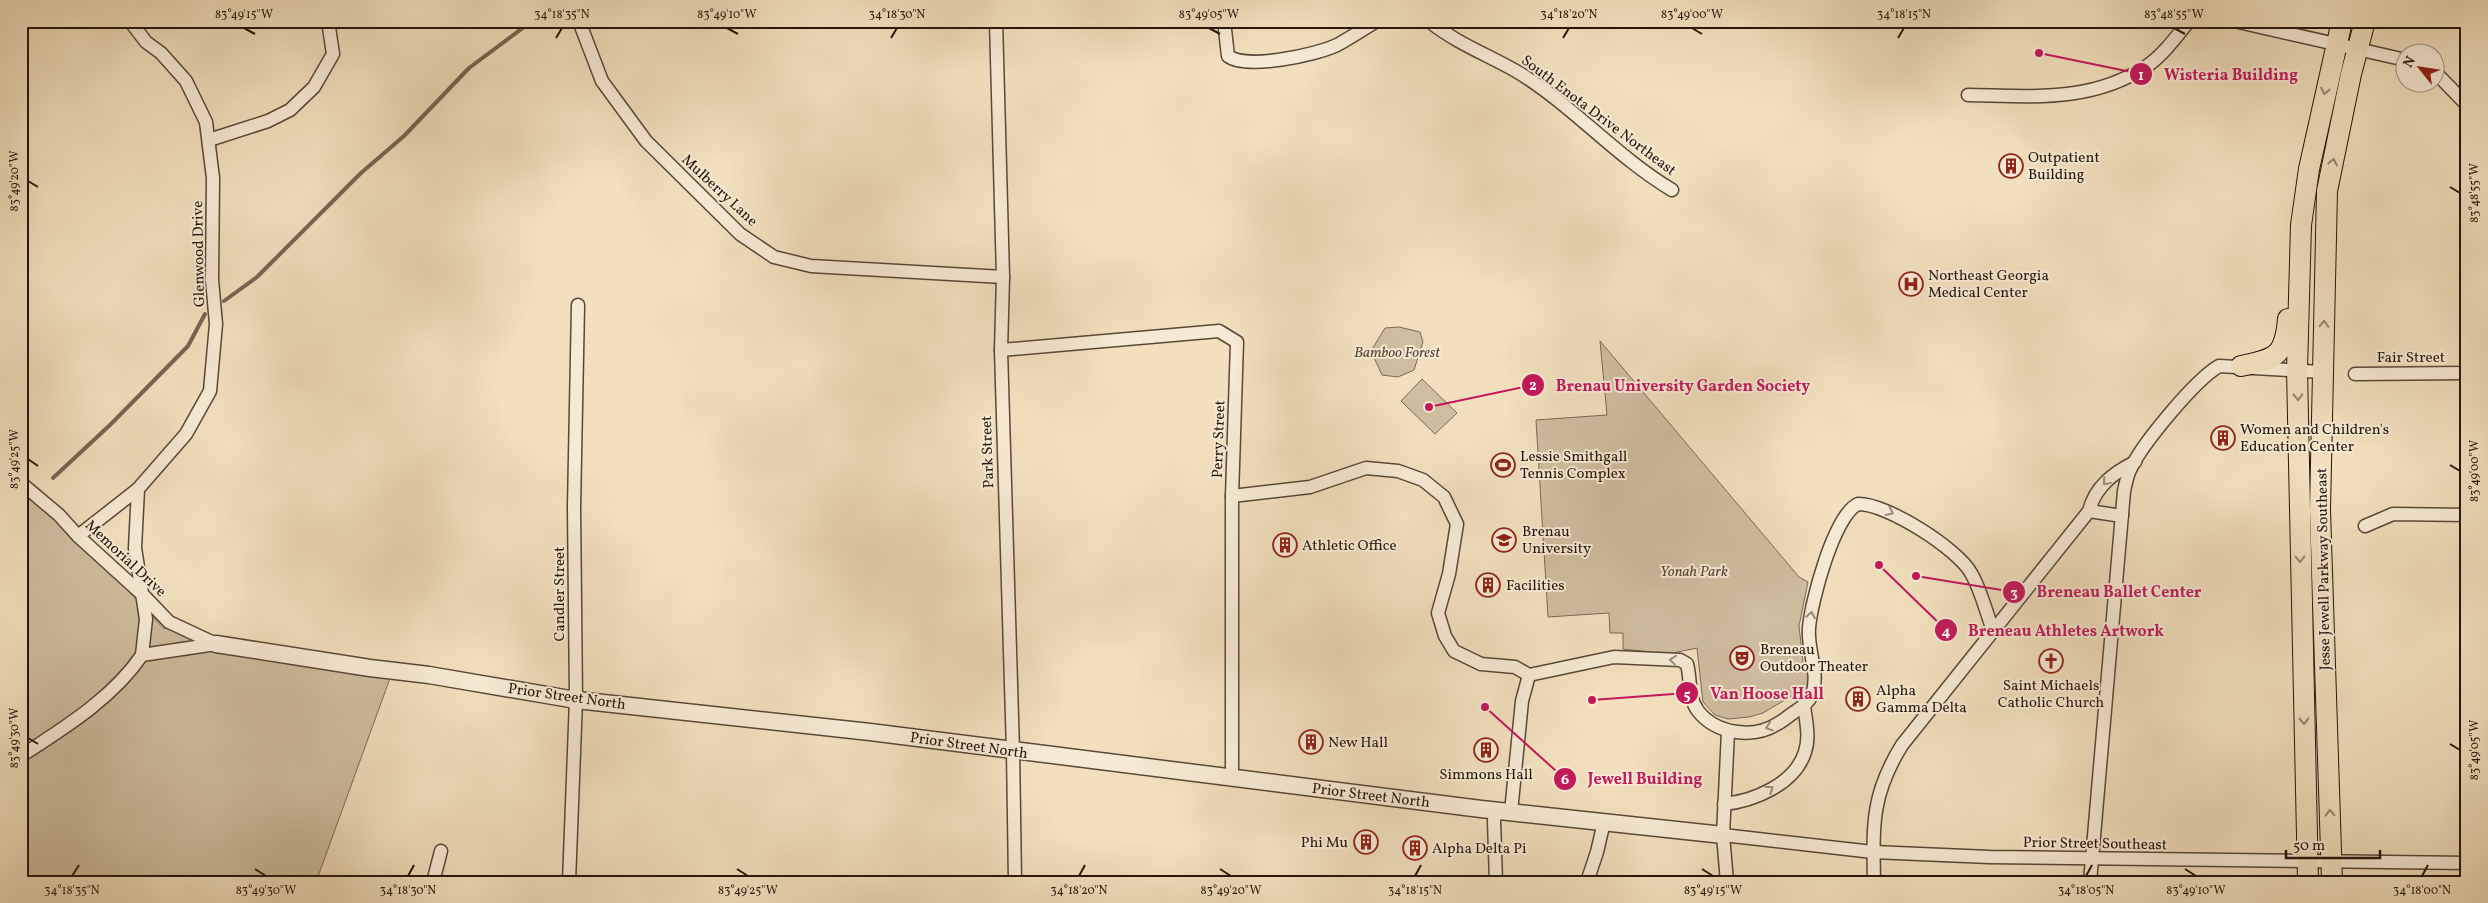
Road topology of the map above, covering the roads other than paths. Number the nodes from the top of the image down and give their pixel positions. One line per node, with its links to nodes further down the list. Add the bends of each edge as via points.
1 (130, 21): 19 (street, Glenwood Drive, via 146,42 161,52 186,81 206,122)
2 (334, 21): 12 (street)
3 (579, 21): 22 (street, Mulberry Lane, via 602,81 646,141 740,234 774,257 811,266)
4 (996, 21): 22 (street, Park Street)
5 (1224, 21): 6 (street, via 1228,56 1233,60 1251,62 1299,56 1335,46)
6 (1377, 21)
7 (1429, 21): 20 (street, South Enota Drive Northeast, via 1445,34 1520,74 1643,172)
8 (2190, 21): 17 (street, via 2164,51 2114,84 2092,91 2048,96)
9 (2234, 21): 13 (street)
10 (2342, 21): 13 (main road, Jesse Jewell Parkway Southeast)
11 (2365, 21): 14 (main road, Jesse Jewell Parkway Southeast)
12 (328, 22): 19 (street, via 333,54 314,87 290,110 268,121)
13 (2337, 44): 14 (street); 21 (main road, Jesse Jewell Parkway Southeast, one-way to 21, via 2309,169)
14 (2360, 48): 15 (street); 27 (main road, Jesse Jewell Parkway Southeast, one-way to 14, via 2327,191 2351,74)
15 (2396, 57)
16 (2446, 83): 18 (street)
17 (1968, 95)
18 (2467, 105)
19 (209, 140): 32 (street, Glenwood Drive, via 213,178 212,280 216,324 210,391 186,434)
20 (1672, 190)
21 (2301, 225): 25 (main road, via 2291,269 2283,348 2265,362); 26 (main road, Jesse Jewell Parkway Southeast)
22 (1003, 277): 24 (street, Park Street)
23 (578, 305): 44 (street, Candler Street, via 574,507)
24 (1000, 350): 33 (street, Perry Street, via 1219,331 1237,342); 47 (street, Park Street)
25 (2241, 366): 26 (street); 30 (street, via 2219,366 2206,373)
26 (2297, 370): 27 (street); 59 (main road, Jesse Jewell Parkway Southeast, one-way to 59)
27 (2322, 372): 57 (main road, Jesse Jewell Parkway Southeast, one-way to 27, via 2320,520)
28 (2467, 373): 29 (street, Fair Street)
29 (2355, 374)
30 (2135, 462): 34 (street, one-way to 34, via 2114,472 2092,498); 36 (street, via 2124,491)
31 (21, 483): 38 (street, Memorial Drive)
32 (138, 490): 38 (street, Glenwood Drive); 39 (street, via 135,548)
33 (1232, 496): 43 (street, via 1310,488 1366,468 1398,470 1423,480 1444,497 1457,524 1449,574 1438,613 1445,636 1454,651 1481,664 1516,667); 49 (street, Perry Street)
34 (2089, 511): 36 (street); 40 (street)
35 (2467, 515): 37 (street, via 2393,514)
36 (2122, 516): 56 (street)
37 (2365, 526)
38 (78, 536): 39 (street, Memorial Drive)
39 (144, 596): 41 (street, Memorial Drive, via 169,622); 42 (street, via 146,619)
40 (1993, 630): 45 (street, one-way to 40, via 1811,697 1816,678 1810,656 1809,629 1814,596 1822,567 1846,514 1858,504 1891,512 1926,533 1970,571); 55 (street, via 1890,763 1874,812)
41 (216, 644): 42 (street); 44 (street, Prior Street North)
42 (142, 655): 48 (street, via 130,672 67,727)
43 (1529, 675): 46 (street, one-way to 43, via 1699,712 1693,703 1686,664 1680,660 1614,657); 51 (street)
44 (576, 700): 47 (street, Prior Street North); 61 (street, Candler Street)
45 (1804, 706): 46 (street, one-way to 46, via 1776,725 1747,732); 50 (street, one-way to 45, via 1759,797 1787,778 1799,765 1808,736)
46 (1728, 732): 50 (street)
47 (1013, 751): 49 (street, Prior Street North); 62 (street, Park Street)
48 (21, 756)
49 (1232, 777): 51 (street, Prior Street North)
50 (1724, 804): 53 (street)
51 (1504, 811): 52 (street, Prior Street North); 63 (street, via 1494,820)
52 (1604, 822): 53 (street, Prior Street North); 64 (street)
53 (1724, 835): 55 (street, Prior Street Southeast); 65 (street)
54 (441, 851): 60 (street)
55 (1873, 852): 56 (street, Prior Street Southeast); 66 (street)
56 (2091, 859): 59 (street, Prior Street Southeast); 67 (street)
57 (2332, 862): 58 (street, Prior Street Southeast); 59 (street, Prior Street Southeast); 68 (main road, Jesse Jewell Parkway Southeast)
58 (2467, 862)
59 (2308, 872)
60 (433, 882)
61 (569, 882)
62 (1015, 882)
63 (1496, 882)
64 (1587, 882)
65 (1726, 882)
66 (1874, 882)
67 (2090, 882)
68 (2332, 882)

